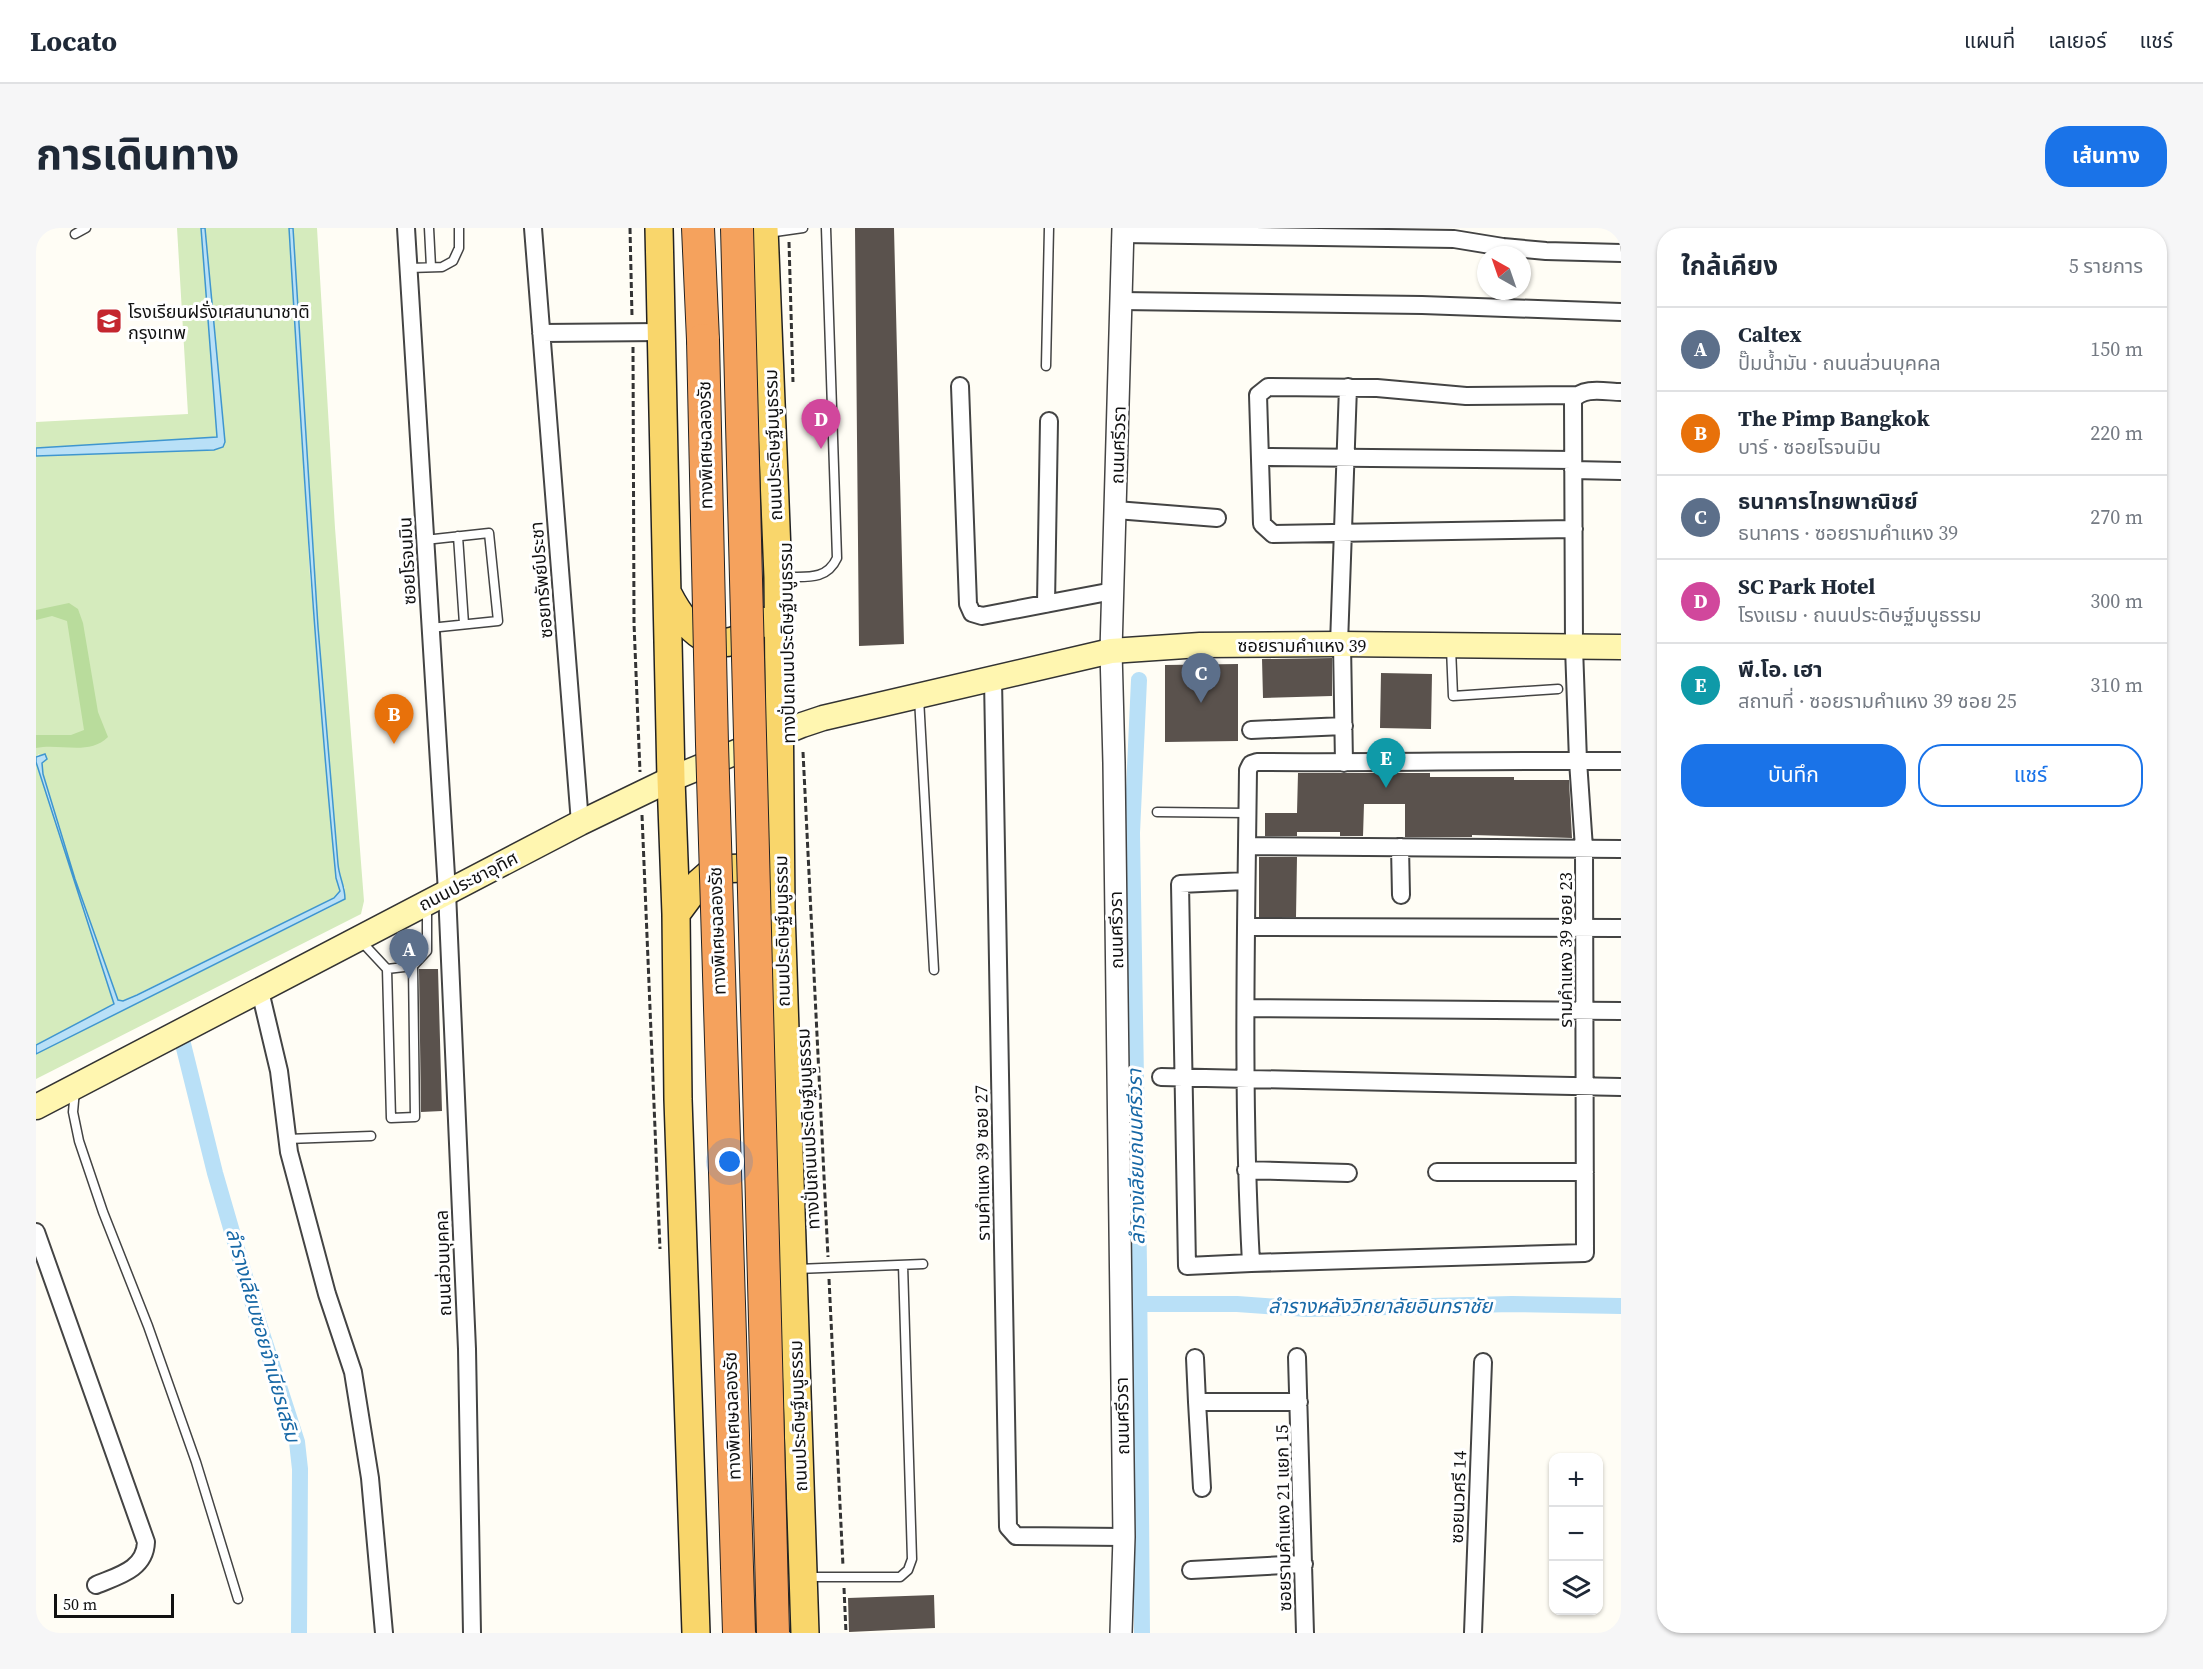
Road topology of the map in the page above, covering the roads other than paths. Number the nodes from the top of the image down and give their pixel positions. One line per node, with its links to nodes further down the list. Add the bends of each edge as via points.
1 (86, 228): 13 (lane)
2 (406, 228): 16 (street, ซอยโรจนมิน)
3 (429, 228): 15 (lane)
4 (459, 228): 15 (lane, via 459,248 453,261)
5 (533, 228): 20 (street, ซอยทรัพย์ประชา)
6 (659, 228): 19 (main road)
7 (698, 228): 114 (highway, ทางพิเศษฉลองรัช, bridge)
8 (804, 228): 11 (lane)
9 (826, 228): 37 (lane, via 837,558 832,570 819,576)
10 (1049, 228): 21 (lane)
11 (764, 230): 37 (main road, ถนนประดิษฐ์มนูธรรม); 115 (highway, ทางพิเศษฉลองรัช, bridge)
12 (1123, 231): 14 (street, via 1454,239 1503,247); 17 (street, ถนนศรีวรา)
13 (75, 234)
14 (1621, 253)
15 (431, 267): 16 (lane)
16 (409, 268): 36 (street, ซอยโรจนมิน)
17 (1121, 301): 18 (street); 31 (street, ถนนศรีวรา)
18 (1621, 312)
19 (662, 332): 20 (street); 39 (main road)
20 (541, 333): 60 (street, ซอยทรัพย์ประชา)
21 (1046, 366)
22 (960, 386): 40 (street, via 968,604 972,613 982,616)
23 (1348, 387): 25 (street, via 1466,396); 27 (street, via 1268,387 1258,395); 28 (street)
24 (1621, 392): 25 (street, via 1584,391)
25 (1577, 395): 29 (street, รามคำแหง 39 ซอย 23, via 1573,400)
26 (1049, 421): 40 (street)
27 (1260, 457): 28 (street); 34 (street, via 1262,524 1273,534)
28 (1345, 458): 29 (street); 34 (street)
29 (1573, 465): 30 (street); 33 (street, รามคำแหง 39 ซอย 23)
30 (1621, 471)
31 (1116, 510): 32 (street); 38 (street, ถนนศรีวรา)
32 (1217, 518)
33 (1574, 529): 34 (street); 45 (street, รามคำแหง 39 ซอย 23)
34 (1342, 532): 43 (street)
35 (458, 537): 36 (lane); 41 (lane); 41 (lane, via 489,533 498,621)
36 (425, 540): 42 (street, ซอยโรจนมิน)
37 (778, 581): 39 (main road, via 763,619 730,643 697,634 685,623); 52 (main road, ถนนประดิษฐ์มนูธรรม)
38 (1113, 591): 40 (street); 47 (street, ถนนศรีวรา)
39 (667, 593): 57 (main road)
40 (1046, 604)
41 (464, 624): 42 (lane)
42 (430, 628): 67 (street, ซอยโรจนมิน)
43 (1341, 644): 44 (main road, ซอยรามคำแหง 39); 47 (main road, ซอยรามคำแหง 39, via 1200,645); 51 (street)
44 (1451, 645): 45 (main road, ซอยรามคำแหง 39); 49 (lane, via 1453,696)
45 (1574, 647): 46 (main road, ซอยรามคำแหง 39); 54 (street, รามคำแหง 39 ซอย 23)
46 (1621, 647)
47 (1111, 651): 48 (main road, ซอยรามคำแหง 39); 105 (street, ถนนศรีวรา)
48 (993, 679): 50 (main road, ซอยรามคำแหง 39); 105 (street, รามคำแหง 39 ซอย 27, via 1008,1527 1016,1536)
49 (1558, 689)
50 (919, 695): 52 (main road, ซอยรามคำแหง 39); 76 (lane)
51 (1344, 726): 53 (street); 56 (street)
52 (790, 729): 57 (main road, ถนนประชาอุทิศ); 68 (main road, ถนนประดิษฐ์มนูธรรม)
53 (1251, 730)
54 (1578, 761): 55 (street); 56 (street); 63 (street, รามคำแหง 39 ซอย 23)
55 (1621, 761)
56 (1344, 763): 59 (street, via 1251,764)
57 (671, 779): 60 (main road, ถนนประชาอุทิศ); 69 (main road)
58 (1156, 812): 59 (lane)
59 (1247, 813): 61 (street)
60 (580, 823): 67 (main road, ถนนประชาอุทิศ)
61 (1247, 846): 62 (street); 65 (street)
62 (1400, 847): 63 (street); 66 (street)
63 (1584, 848): 64 (street); 71 (street, รามคำแหง 39 ซอย 23)
64 (1621, 849)
65 (1246, 881): 70 (street); 82 (street, via 1180,884)
66 (1401, 895)
67 (437, 897): 73 (main road, ถนนประชาอุทิศ); 74 (lane, via 427,951); 112 (street, ถนนส่วนบุคคล, via 466,1349)
68 (781, 910): 69 (main road, via 770,888 746,868 715,868); 98 (main road, ถนนประดิษฐ์มนูธรรม)
69 (676, 915): 113 (main road, via 678,1099)
70 (1246, 927): 71 (street); 78 (street)
71 (1584, 928): 72 (street); 79 (street, รามคำแหง 39 ซอย 23)
72 (1621, 928)
73 (359, 939): 75 (lane); 77 (main road, ถนนประชาอุทิศ)
74 (413, 966): 75 (lane); 75 (lane, via 415,1117 391,1118)
75 (387, 969)
76 (934, 970)
77 (260, 990): 84 (main road, ถนนประชาอุทิศ); 89 (street, via 279,1071)
78 (1246, 1008): 79 (street); 83 (street)
79 (1585, 1010): 80 (street); 85 (street, รามคำแหง 39 ซอย 23)
80 (1621, 1011)
81 (1161, 1077): 82 (street)
82 (1184, 1077): 83 (street); 95 (street, via 1187,1266)
83 (1247, 1078): 85 (street); 90 (street)
84 (76, 1086): 87 (main road, ถนนประชาอุทิศ); 110 (lane, via 73,1112 79,1142 196,1462)
85 (1585, 1087): 86 (street); 92 (street, รามคำแหง 39 ซอย 23)
86 (1621, 1087)
87 (36, 1107)
88 (370, 1136): 89 (lane)
89 (287, 1139): 111 (street, via 327,1294 353,1372 370,1478)
90 (1246, 1170): 93 (street); 95 (street)
91 (1437, 1172): 92 (street)
92 (1585, 1172): 95 (street, รามคำแหง 39 ซอย 23, via 1585,1253)
93 (1348, 1173)
94 (36, 1232): 109 (street, via 146,1542 139,1565)
95 (1251, 1263)
96 (923, 1264): 97 (lane)
97 (903, 1265): 98 (lane); 108 (lane, via 912,1559 900,1577)
98 (794, 1270): 108 (main road, ถนนประดิษฐ์มนูธรรม)
99 (1195, 1358): 102 (street)
100 (1297, 1358): 103 (street, ซอยรามคำแหง 21 แยก 15)
101 (1483, 1362): 119 (street, ซอยนวศรี 14)
102 (1197, 1402): 103 (street); 104 (street)
103 (1299, 1402): 106 (street, ซอยรามคำแหง 21 แยก 15)
104 (1202, 1488)
105 (1124, 1537): 117 (street, ถนนศรีวรา)
106 (1304, 1564): 107 (street); 118 (street, ซอยรามคำแหง 21 แยก 15)
107 (1191, 1570)
108 (803, 1577): 116 (main road, ถนนประดิษฐ์มนูธรรม)
109 (96, 1585)
110 (238, 1599)
111 (384, 1633)
112 (472, 1633)
113 (696, 1633)
114 (739, 1633)
115 (773, 1633)
116 (805, 1633)
117 (1121, 1633)
118 (1305, 1633)
119 (1473, 1633)

